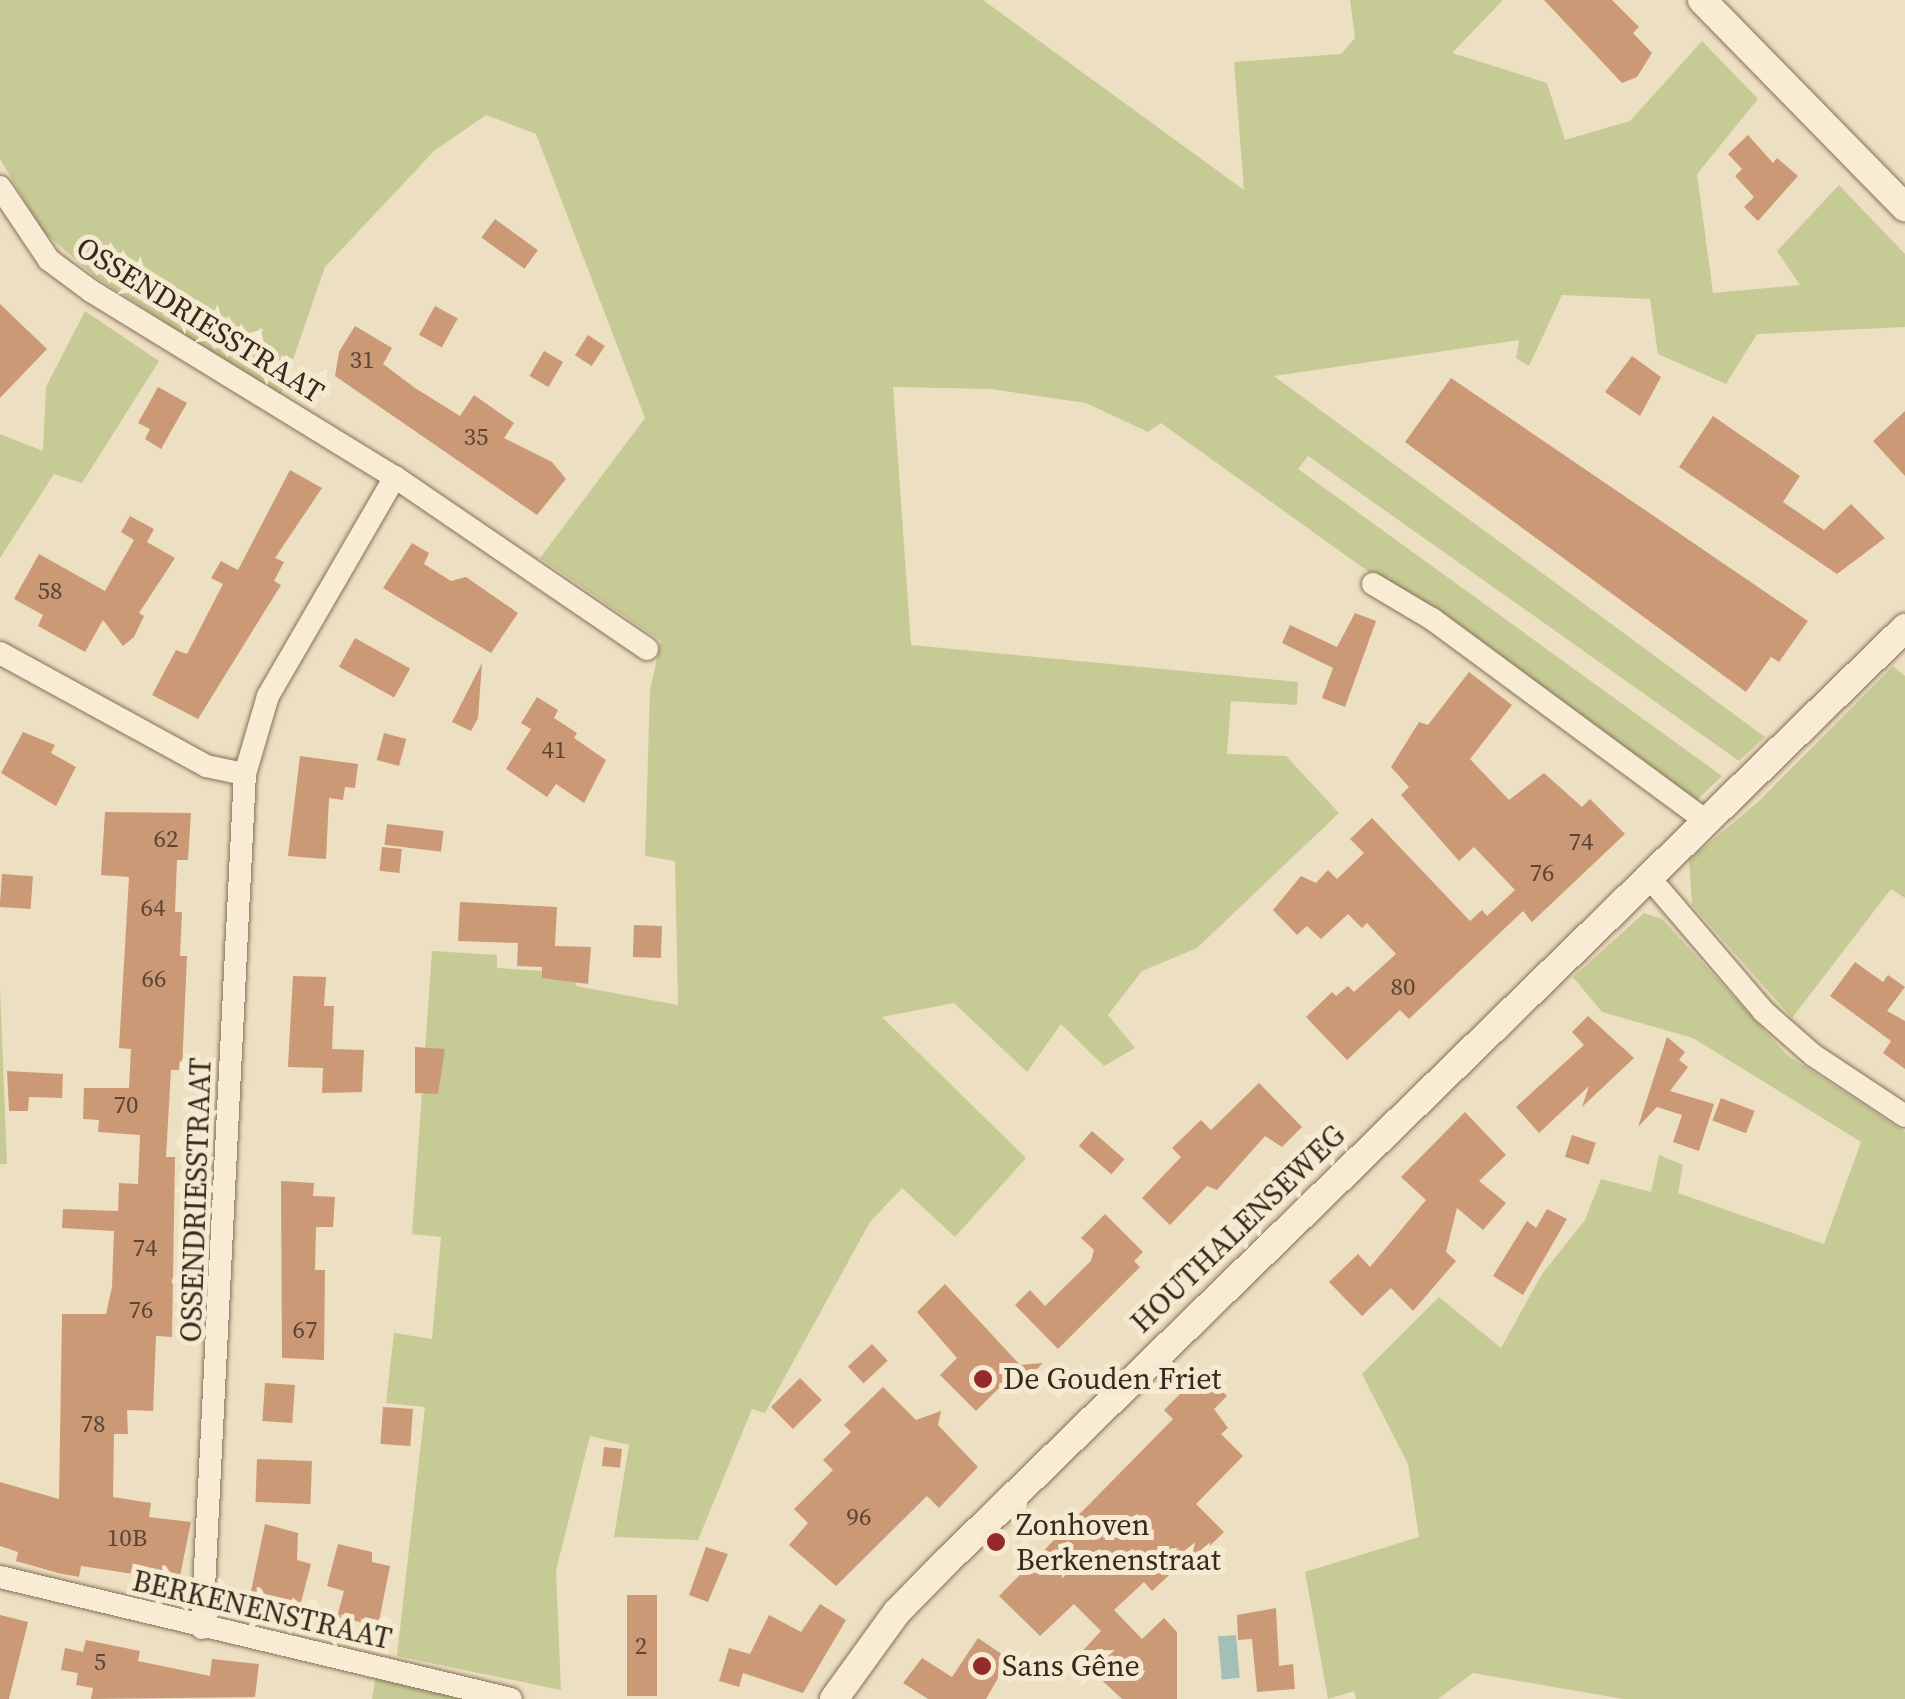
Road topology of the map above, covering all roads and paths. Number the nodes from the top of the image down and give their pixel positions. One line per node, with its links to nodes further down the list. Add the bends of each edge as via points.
1 (1702, 0): 3 (street)
2 (0, 187): 4 (street, OSSENDRIESSTRAAT, via 49,260 91,291)
3 (1905, 207)
4 (394, 477): 7 (street, OSSENDRIESSTRAAT); 9 (street, OSSENDRIESSTRAAT, via 268,696)
5 (1373, 584): 10 (street, via 1432,619)
6 (1905, 628): 10 (street, HOUTHALENSEWEG)
7 (647, 649)
8 (0, 653): 9 (street, via 206,766)
9 (245, 774): 14 (street, OSSENDRIESSTRAAT, via 213,1514)
10 (1705, 820): 11 (street, HOUTHALENSEWEG)
11 (1647, 875): 12 (street, via 1763,1011 1813,1056); 16 (street, HOUTHALENSEWEG, via 948,1560 897,1612)
12 (1905, 1116)
13 (0, 1577): 14 (street, BERKENENSTRAAT)
14 (202, 1628): 15 (street, BERKENENSTRAAT)
15 (510, 1699)
16 (834, 1699)

